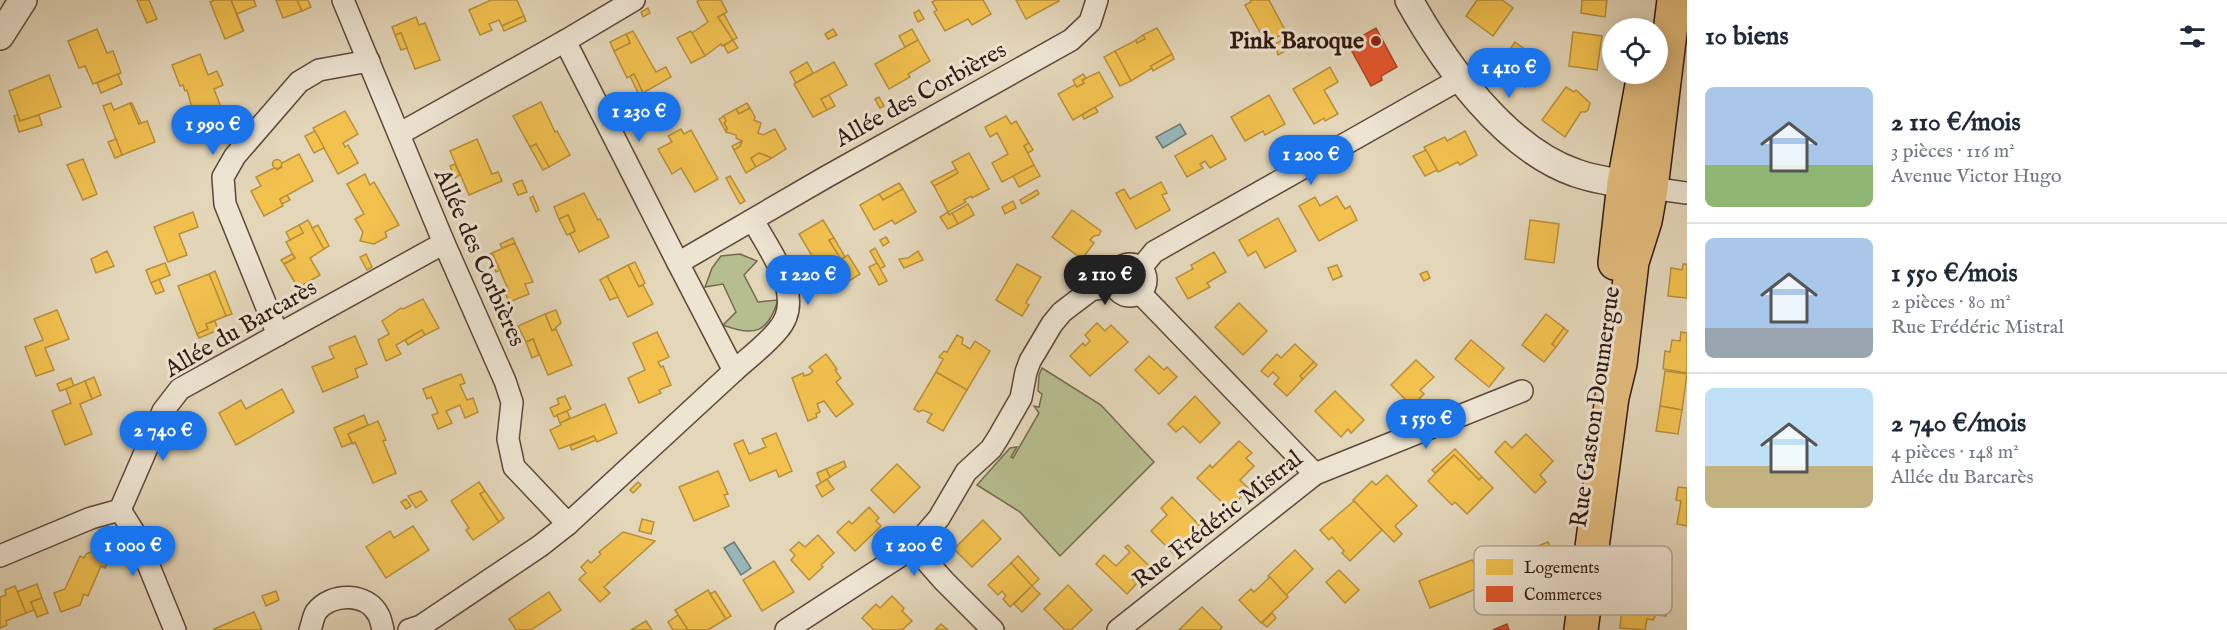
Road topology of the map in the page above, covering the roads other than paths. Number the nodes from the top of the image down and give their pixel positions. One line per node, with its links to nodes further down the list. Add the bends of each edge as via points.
1 (23, 0): 9 (street)
2 (343, 0): 11 (street, Allée des Corbières)
3 (634, 0): 10 (street)
4 (1097, 0): 17 (street, Allée des Corbières, via 1090,22 1071,40)
5 (1409, 0): 12 (street)
6 (1653, 0): 8 (main road)
7 (1674, 0): 15 (main road)
8 (1651, 18)
9 (0, 36)
10 (565, 41): 14 (street); 19 (street)
11 (369, 61): 14 (street, Allée des Corbières); 23 (street, via 319,70 299,82 235,156 223,177 225,204)
12 (1460, 80): 15 (street, via 1518,138 1546,159 1577,174); 20 (street, via 1154,252)
13 (1643, 84): 15 (main road)
14 (399, 134): 18 (street, Allée des Corbières)
15 (1638, 186): 16 (street); 29 (main road, Rue Gaston Doumergue, via 1621,217); 30 (main road, Rue Gaston Doumergue, via 1645,220 1632,262)
16 (1687, 193)
17 (753, 220): 19 (street, Allée des Corbières); 24 (street, via 787,285 789,302 778,330)
18 (444, 243): 23 (street, Allée du Barcarès); 28 (street, Allée des Corbières, via 509,392 512,402 508,439 514,467)
19 (678, 263): 24 (street)
20 (1141, 268): 21 (street, via 1130,263 1118,268); 22 (street, via 1146,280)
21 (1114, 286): 22 (street, via 1129,297); 31 (street, via 1091,291 1052,324 1026,372 1021,398 998,438 966,472 939,518)
22 (1140, 293): 26 (street)
23 (278, 335): 27 (street, Allée du Barcarès, via 174,395 163,411)
24 (734, 371): 28 (street)
25 (1522, 391): 26 (street, Rue Frédéric Mistral)
26 (1315, 474): 41 (street, Rue Frédéric Mistral)
27 (120, 510): 32 (street); 35 (street, via 137,537)
28 (568, 524): 38 (street, via 431,620)
29 (1577, 546)
30 (1592, 546)
31 (914, 547): 39 (street); 40 (street)
32 (0, 556)
33 (1568, 615): 42 (main road, Rue Gaston Doumergue)
34 (1583, 615): 43 (main road, Rue Gaston Doumergue)
35 (175, 630)
36 (310, 630): 37 (street, via 316,613 330,600 348,596 366,602 379,615)
37 (383, 630)
38 (409, 630)
39 (786, 630)
40 (993, 630)
41 (1118, 630)
42 (1566, 630)
43 (1581, 630)

